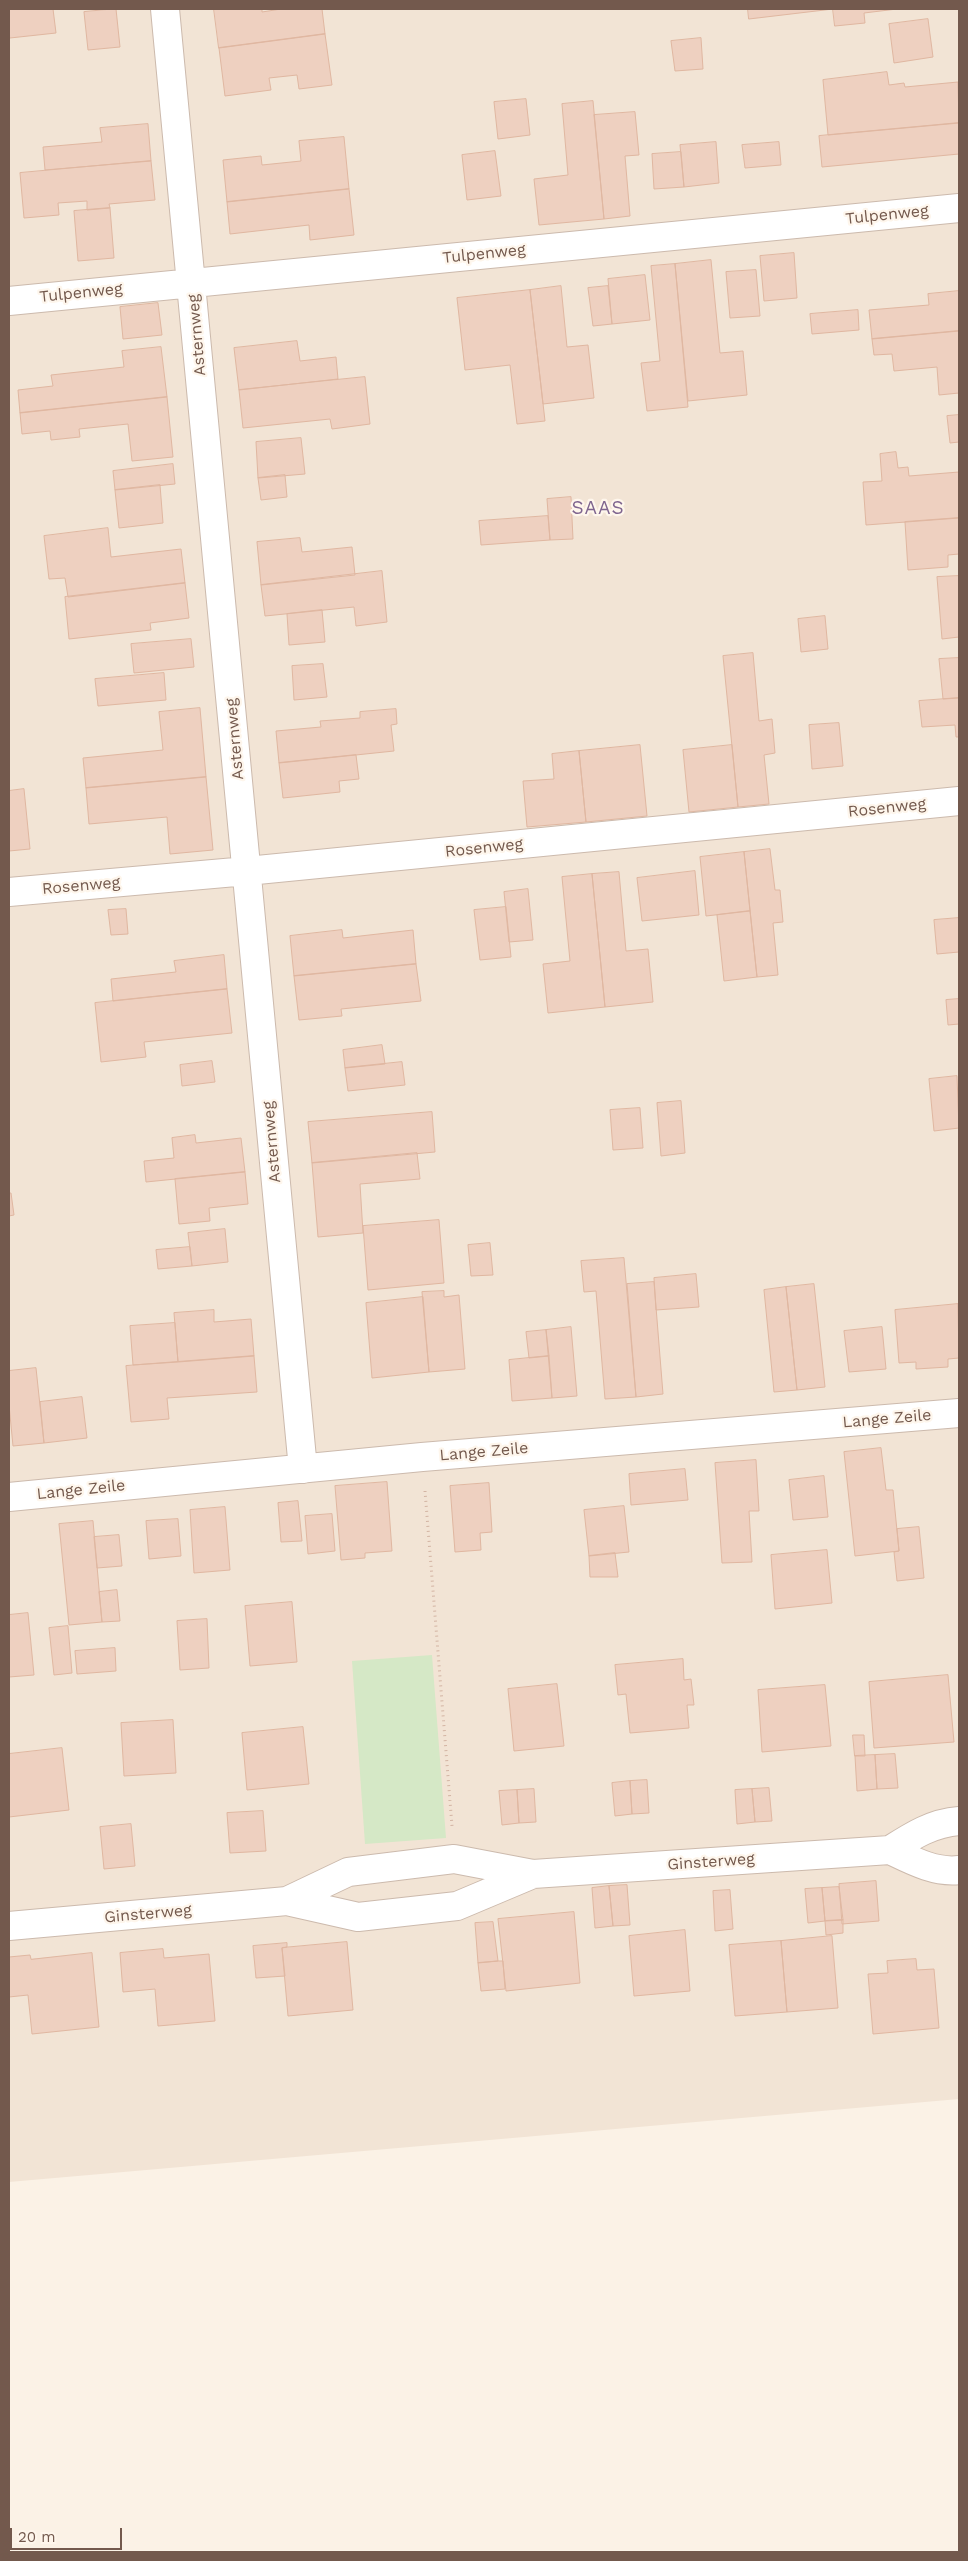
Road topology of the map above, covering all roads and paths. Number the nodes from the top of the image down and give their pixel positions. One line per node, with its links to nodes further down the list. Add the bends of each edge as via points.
1 (165, 9): 3 (street, Asternweg)
2 (959, 208): 3 (street, Tulpenweg)
3 (192, 282): 4 (street, Tulpenweg); 6 (street, Asternweg)
4 (9, 301)
5 (959, 801): 6 (street, Rosenweg)
6 (247, 871): 7 (street, Rosenweg); 10 (street, Asternweg)
7 (9, 892)
8 (959, 1413): 9 (street, Lange Zeile)
9 (422, 1457): 10 (street, Lange Zeile); 14 (path)
10 (303, 1469): 11 (street, Lange Zeile)
11 (9, 1497)
12 (959, 1821): 13 (street, Ginsterweg, via 941,1822)
13 (890, 1850): 15 (street, via 918,1864); 16 (street, Ginsterweg)
14 (454, 1859): 16 (street, Ginsterweg); 17 (street, Ginsterweg, via 348,1872)
15 (959, 1870)
16 (533, 1874): 17 (street, Ginsterweg, via 457,1906 358,1916)
17 (286, 1901): 18 (street, Ginsterweg)
18 (9, 1926)

